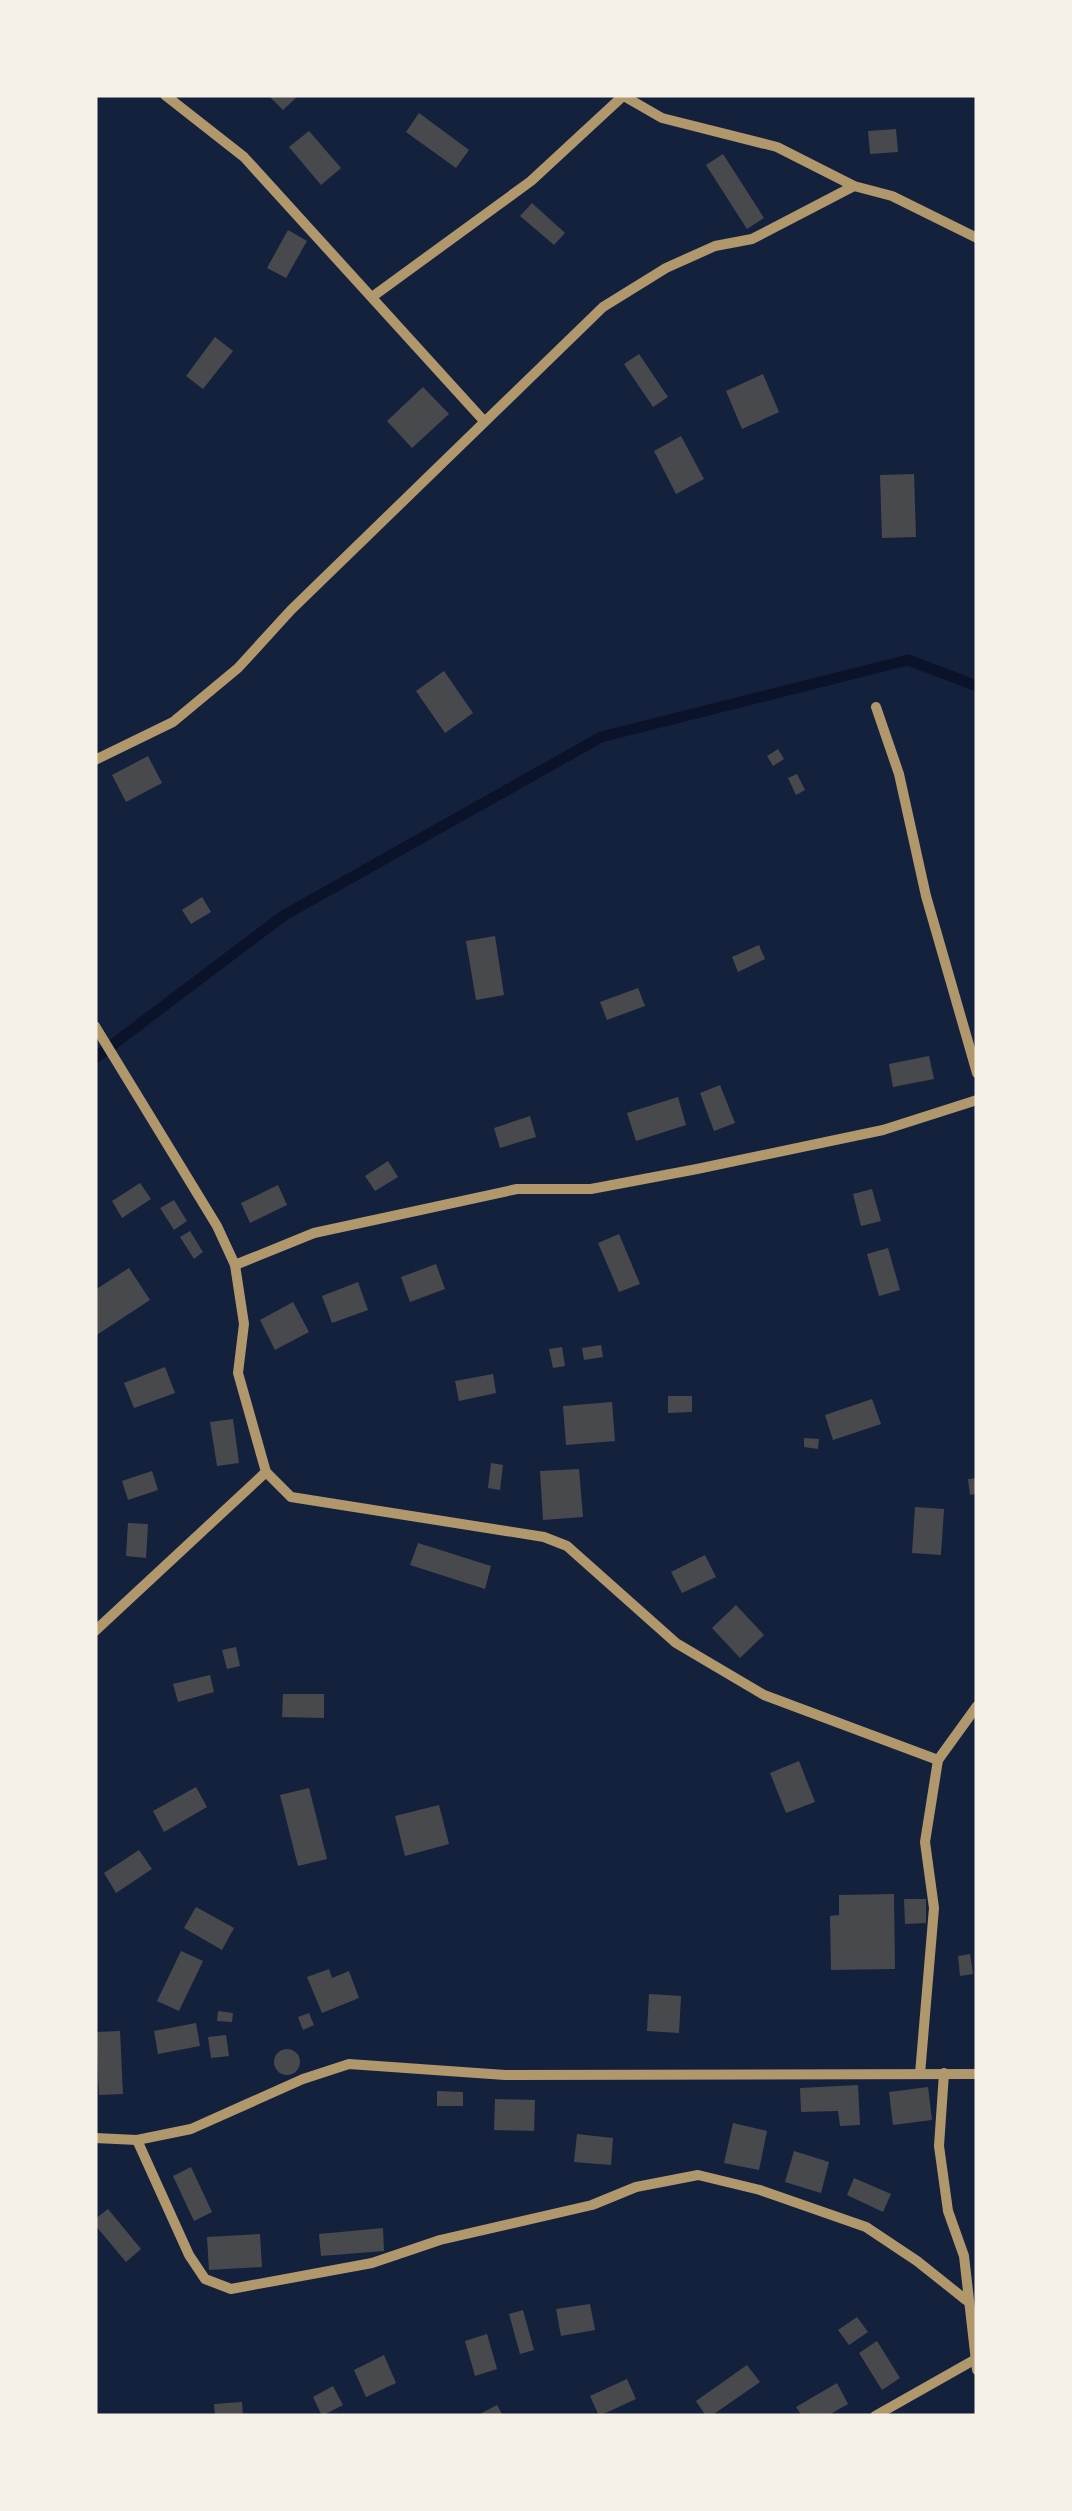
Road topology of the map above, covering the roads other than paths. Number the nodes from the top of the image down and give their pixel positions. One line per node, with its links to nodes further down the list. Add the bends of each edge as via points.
1 (165, 95): 5 (street, via 244,157)
2 (623, 95): 3 (street, via 662,118 777,146); 5 (street, via 531,181)
3 (854, 186): 4 (street, via 892,196); 6 (street, via 752,239 715,246 666,268 603,307)
4 (977, 238)
5 (372, 297): 6 (street)
6 (484, 421): 8 (street, via 238,668 173,722)
7 (876, 707): 10 (street, via 900,774 926,896)
8 (95, 760)
9 (95, 1026): 12 (street)
10 (977, 1073)
11 (977, 1100): 12 (street, via 882,1130 698,1170 591,1189 517,1189 314,1233)
12 (235, 1264): 13 (street, via 244,1324 238,1374)
13 (266, 1472): 14 (street); 16 (street, via 291,1497 556,1542 676,1644 764,1694)
14 (95, 1631)
15 (977, 1706): 16 (street)
16 (938, 1760): 18 (street, via 925,1842 934,1908)
17 (944, 2073): 18 (street); 19 (street); 22 (street, via 939,2146 948,2210 964,2256)
18 (920, 2074): 21 (street, via 505,2075 350,2064 192,2129)
19 (977, 2074)
20 (95, 2138): 21 (street)
21 (137, 2140): 22 (street, via 190,2255 206,2278 231,2289 372,2263 698,2175 866,2227)
22 (966, 2300): 23 (street)
23 (975, 2365): 24 (street)
24 (876, 2416)

